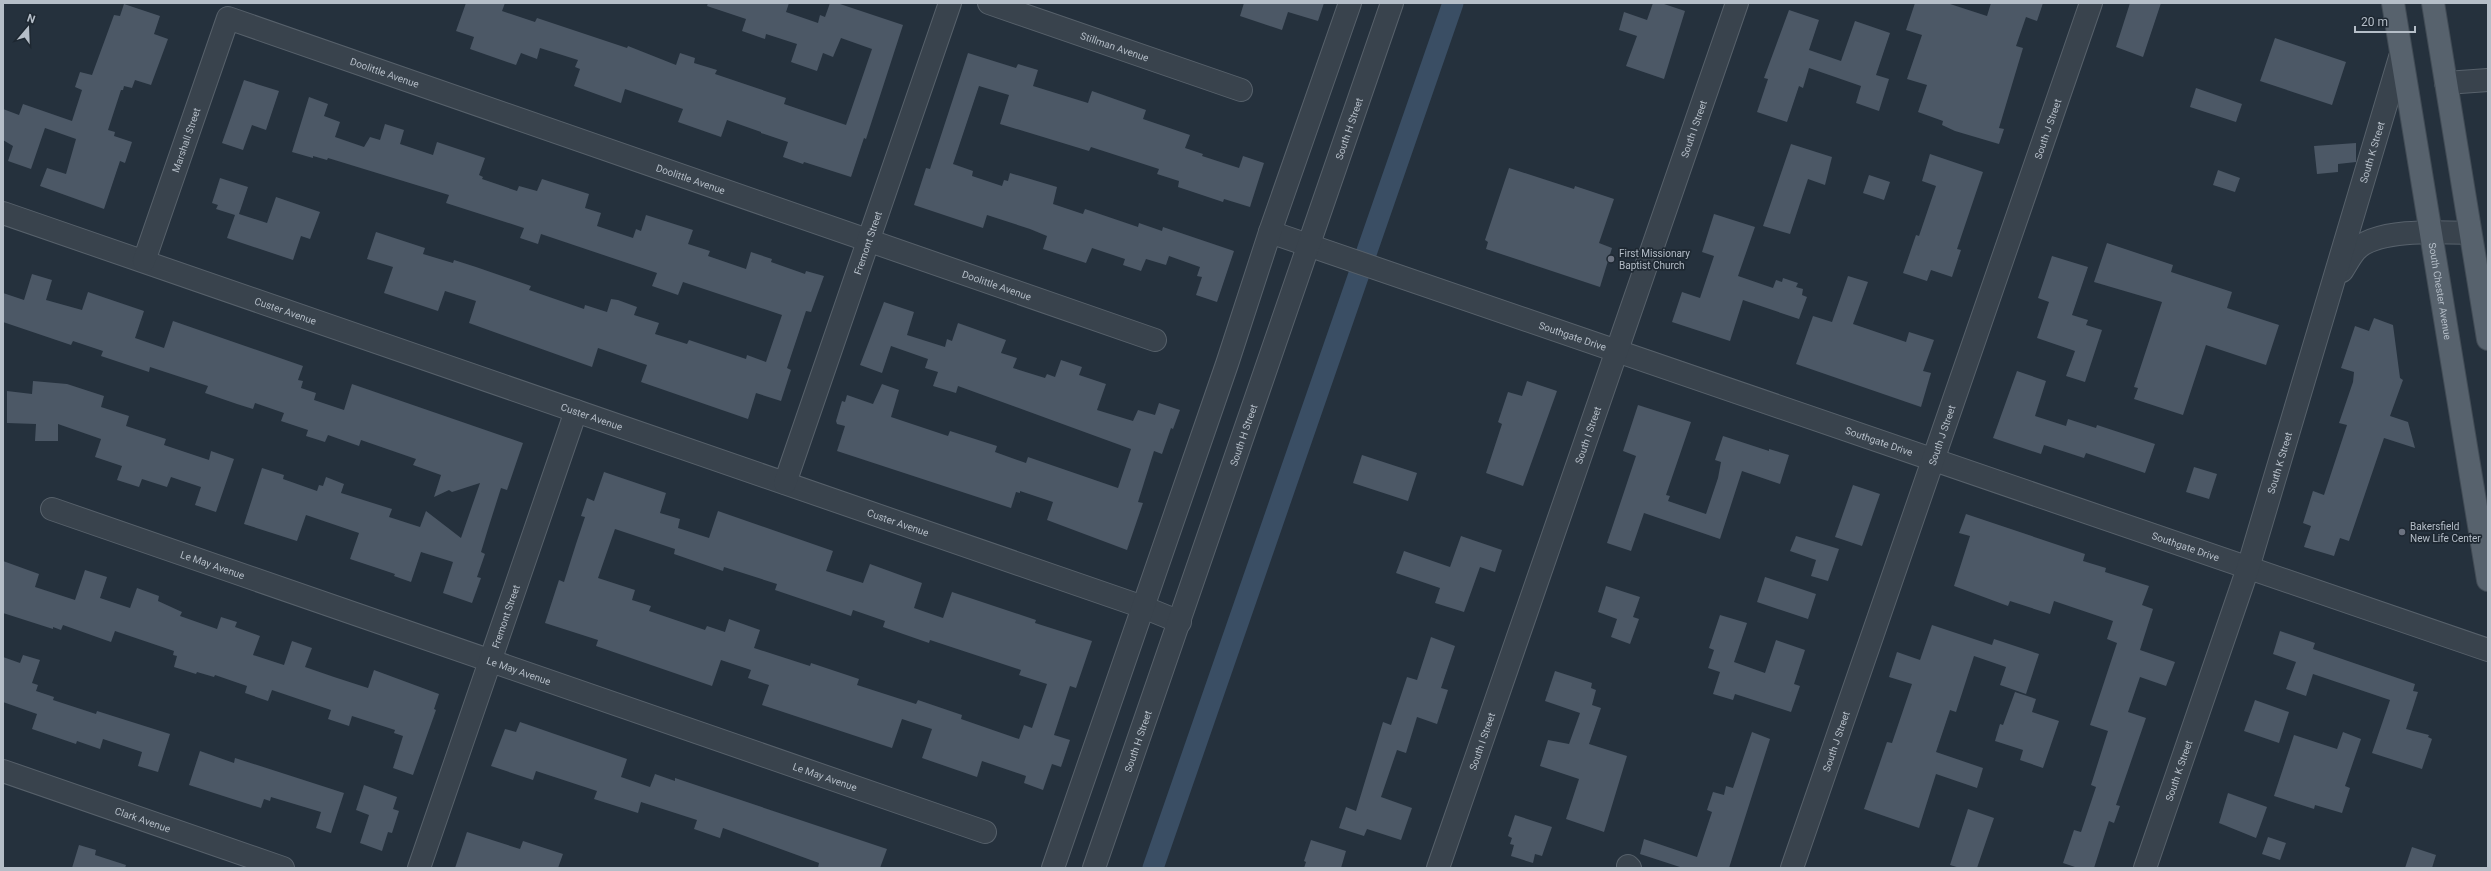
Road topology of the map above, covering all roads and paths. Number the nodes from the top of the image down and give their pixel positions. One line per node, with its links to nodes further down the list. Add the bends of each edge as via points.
1 (950, 3): 18 (street, Fremont Street)
2 (989, 3): 13 (street, Stillman Avenue)
3 (1350, 3): 15 (street)
4 (1392, 3): 19 (street, South H Street)
5 (1737, 3): 24 (street, South I Street)
6 (2092, 3): 26 (street, South J Street)
7 (2393, 3): 10 (main road, South Chester Avenue)
8 (2433, 3): 12 (main road)
9 (228, 18): 18 (street, Doolittle Avenue); 20 (street, Marshall Street)
10 (2401, 54): 16 (main road, South Chester Avenue); 21 (street, South K Street)
11 (2488, 80): 12 (street)
12 (2446, 83): 17 (main road)
13 (1241, 90)
14 (3, 213): 20 (street, Custer Avenue)
15 (1270, 232): 19 (street, Southgate Drive); 31 (street)
16 (2430, 232): 17 (street); 21 (street, via 2382,235 2356,250); 30 (main road, South Chester Avenue)
17 (2470, 233): 22 (main road)
18 (868, 240): 23 (street, Doolittle Avenue); 27 (street, Fremont Street)
19 (1308, 245): 24 (street, Southgate Drive); 32 (street, South H Street)
20 (144, 261): 25 (street, Custer Avenue)
21 (2332, 287): 29 (street, South K Street)
22 (2488, 339)
23 (1154, 340)
24 (1616, 352): 26 (street, Southgate Drive); 41 (street, South I Street)
25 (576, 411): 27 (street, Custer Avenue); 34 (street, Fremont Street)
26 (1933, 460): 29 (street, Southgate Drive); 42 (street, South J Street)
27 (785, 483): 31 (street, Custer Avenue)
28 (52, 509): 34 (street, Le May Avenue)
29 (2248, 568): 33 (street, Southgate Drive); 43 (street, South K Street)
30 (2488, 580)
31 (1143, 607): 32 (street, Custer Avenue); 39 (street)
32 (1180, 622): 40 (street, South H Street)
33 (2488, 650)
34 (490, 661): 36 (street, Le May Avenue); 38 (street, Fremont Street)
35 (3, 771): 37 (street, Clark Avenue)
36 (985, 832)
37 (283, 868)
38 (419, 868)
39 (1053, 868)
40 (1094, 868)
41 (1438, 868)
42 (1792, 868)
43 (2145, 868)

